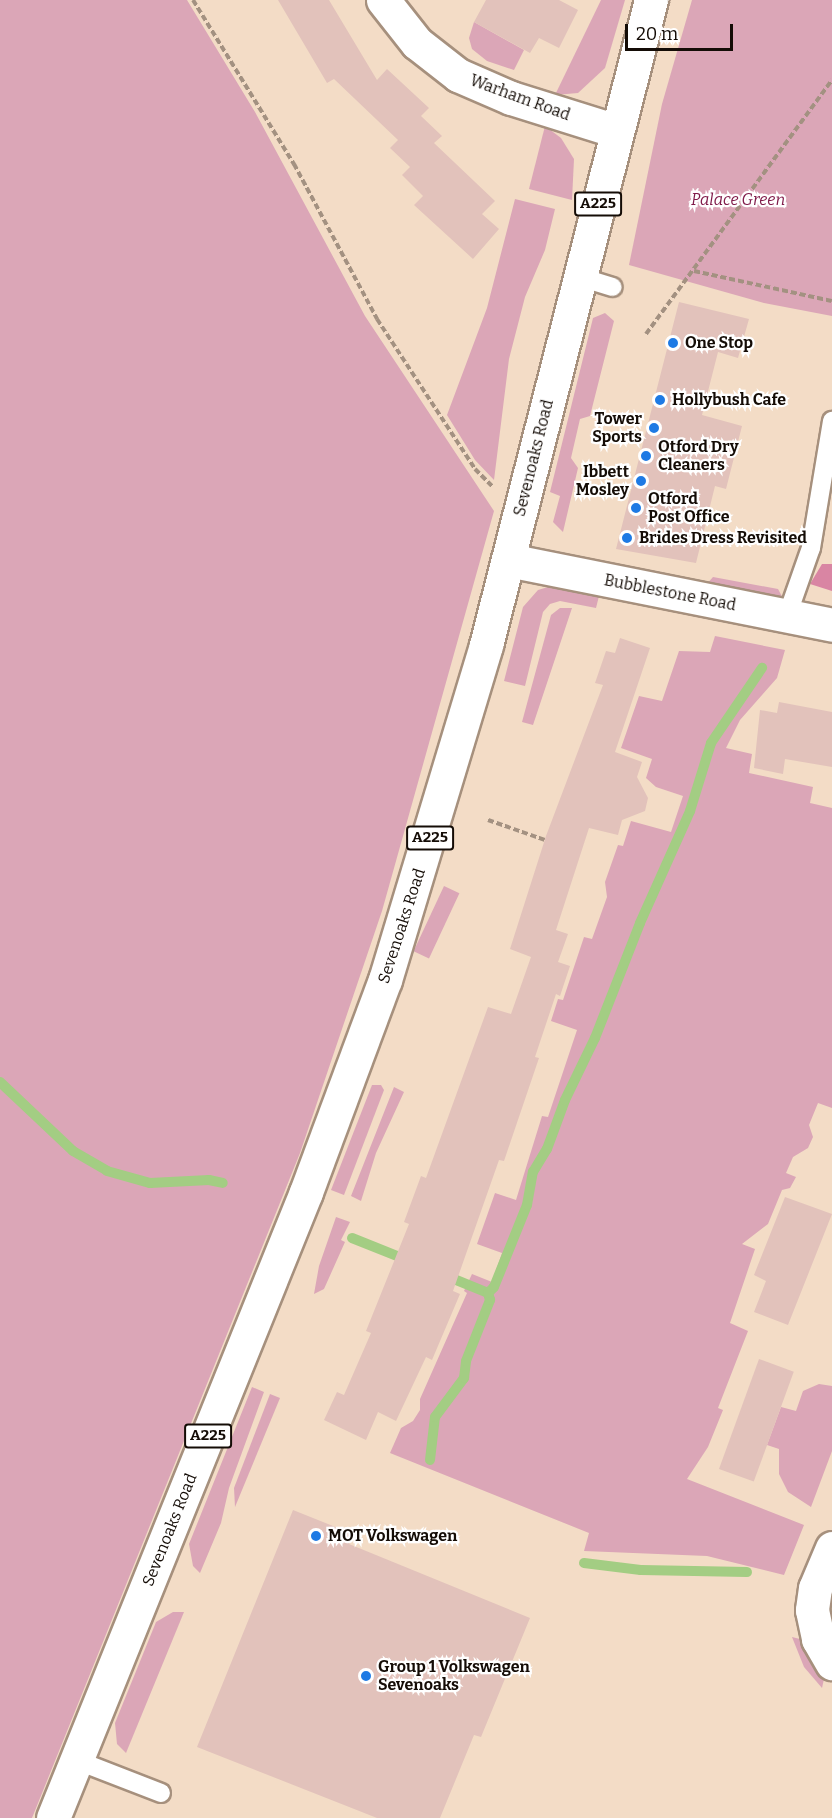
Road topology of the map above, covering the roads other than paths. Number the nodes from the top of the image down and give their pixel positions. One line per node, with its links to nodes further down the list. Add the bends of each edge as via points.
1 (383, 0): 3 (main road, Warham Road, via 417,43 458,75 511,98)
2 (651, 0): 3 (main road, Sevenoaks Road / A225)
3 (616, 131): 4 (main road, Sevenoaks Road / A225)
4 (580, 277): 5 (lane); 7 (main road, Sevenoaks Road / A225)
5 (613, 287)
6 (832, 421): 8 (lane, via 811,548)
7 (508, 560): 8 (main road, Bubblestone Road); 12 (main road, Sevenoaks Road / A225, via 445,788 366,1034 269,1287)
8 (788, 616): 9 (main road, Bubblestone Road)
9 (832, 625)
10 (832, 1548): 11 (main road, via 817,1582 812,1610 818,1640)
11 (832, 1663)
12 (76, 1760): 13 (lane); 14 (main road, Sevenoaks Road / A225)
13 (160, 1793)
14 (53, 1818)

